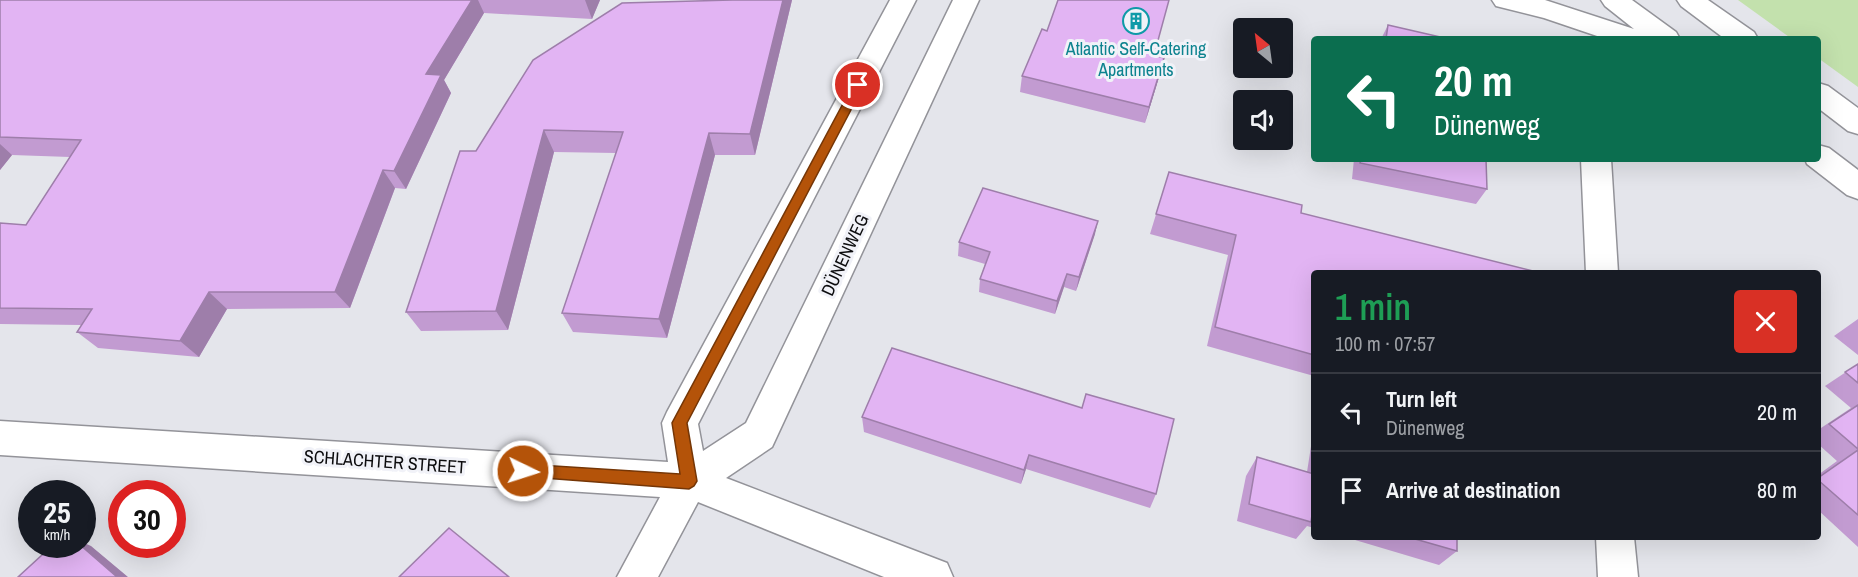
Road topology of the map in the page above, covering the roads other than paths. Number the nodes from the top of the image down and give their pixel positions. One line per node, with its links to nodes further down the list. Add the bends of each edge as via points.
1 (903, 0): 16 (street, via 680,423)
2 (966, 0): 16 (street, DÜNENWEG, via 759,435)
3 (1505, 0): 6 (street)
4 (1614, 0): 7 (street)
5 (1690, 0): 8 (street)
6 (1626, 36)
7 (1662, 36)
8 (1740, 36)
9 (1821, 95): 10 (street)
10 (1858, 123)
11 (1821, 158): 13 (street)
12 (1596, 162): 14 (street)
13 (1858, 187)
14 (1602, 270)
15 (0, 438): 16 (street, SCHLACHTER STREET)
16 (689, 481): 18 (street, DÜNENWEG); 19 (street, SCHLACHTER STREET)
17 (1616, 540): 20 (street)
18 (637, 577)
19 (933, 577)
20 (1618, 577)

